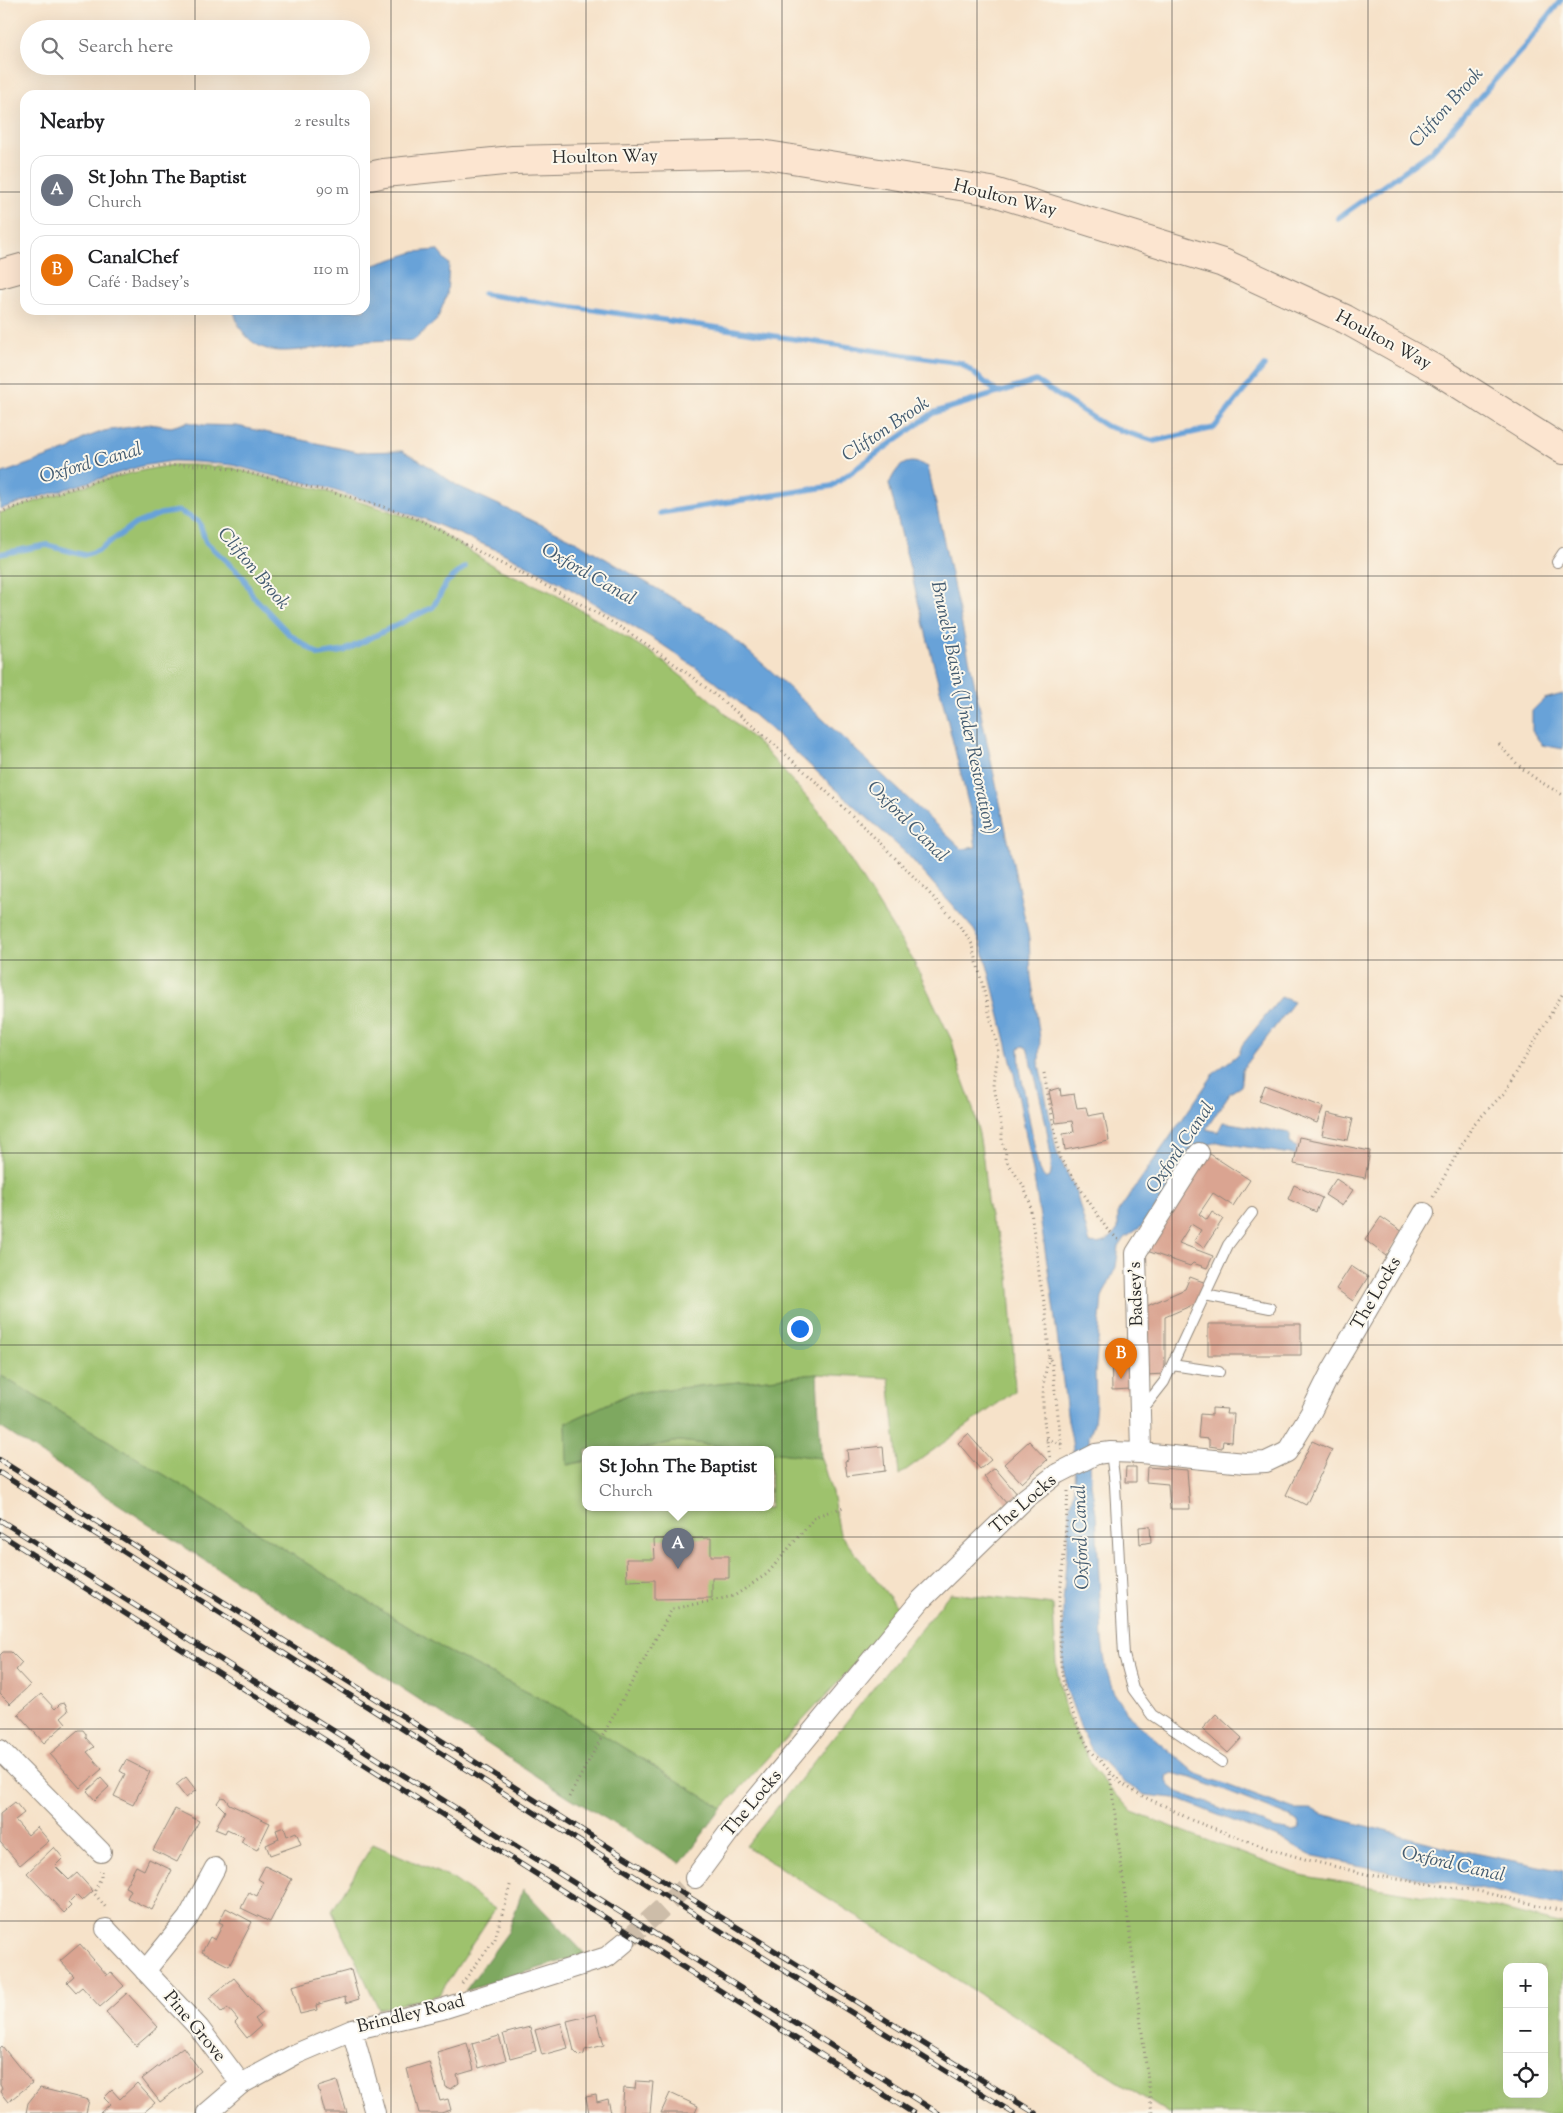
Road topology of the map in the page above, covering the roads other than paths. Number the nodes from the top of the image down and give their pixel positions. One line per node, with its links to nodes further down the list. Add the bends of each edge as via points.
1 (370, 176): 4 (street, Houlton Way, via 513,160 761,154 991,192 1223,263 1362,328 1440,372)
2 (20, 268): 3 (street)
3 (0, 274)
4 (1563, 450)
5 (1199, 1153): 12 (street, Badsey's, via 1136,1253)
6 (1252, 1213): 8 (lane, via 1228,1245)
7 (1424, 1213): 14 (street, The Locks, via 1287,1452 1266,1462 1245,1463)
8 (1206, 1295): 9 (lane); 10 (lane)
9 (1270, 1308)
10 (1172, 1365): 11 (lane); 12 (lane, via 1164,1382)
11 (1219, 1372)
12 (1140, 1412): 14 (street, Badsey's)
13 (1104, 1453): 14 (street, The Locks); 16 (lane, via 1115,1484 1124,1654 1133,1689 1152,1715); 19 (street, The Locks, bridge, via 1026,1498 921,1600 728,1832)
14 (1141, 1454)
15 (0, 1750): 17 (street)
16 (1222, 1762)
17 (100, 1852)
18 (215, 1868): 22 (street, via 188,1918)
19 (695, 1878)
20 (106, 1929): 22 (street, Pine Grove)
21 (625, 1942): 23 (street, Brindley Road, via 607,1957 442,2009)
22 (145, 1971): 24 (street, Pine Grove, via 199,2028)
23 (352, 2030): 24 (street, Brindley Road, via 296,2054); 26 (street)
24 (241, 2084): 25 (street, Brindley Road)
25 (207, 2113)
26 (375, 2113)

